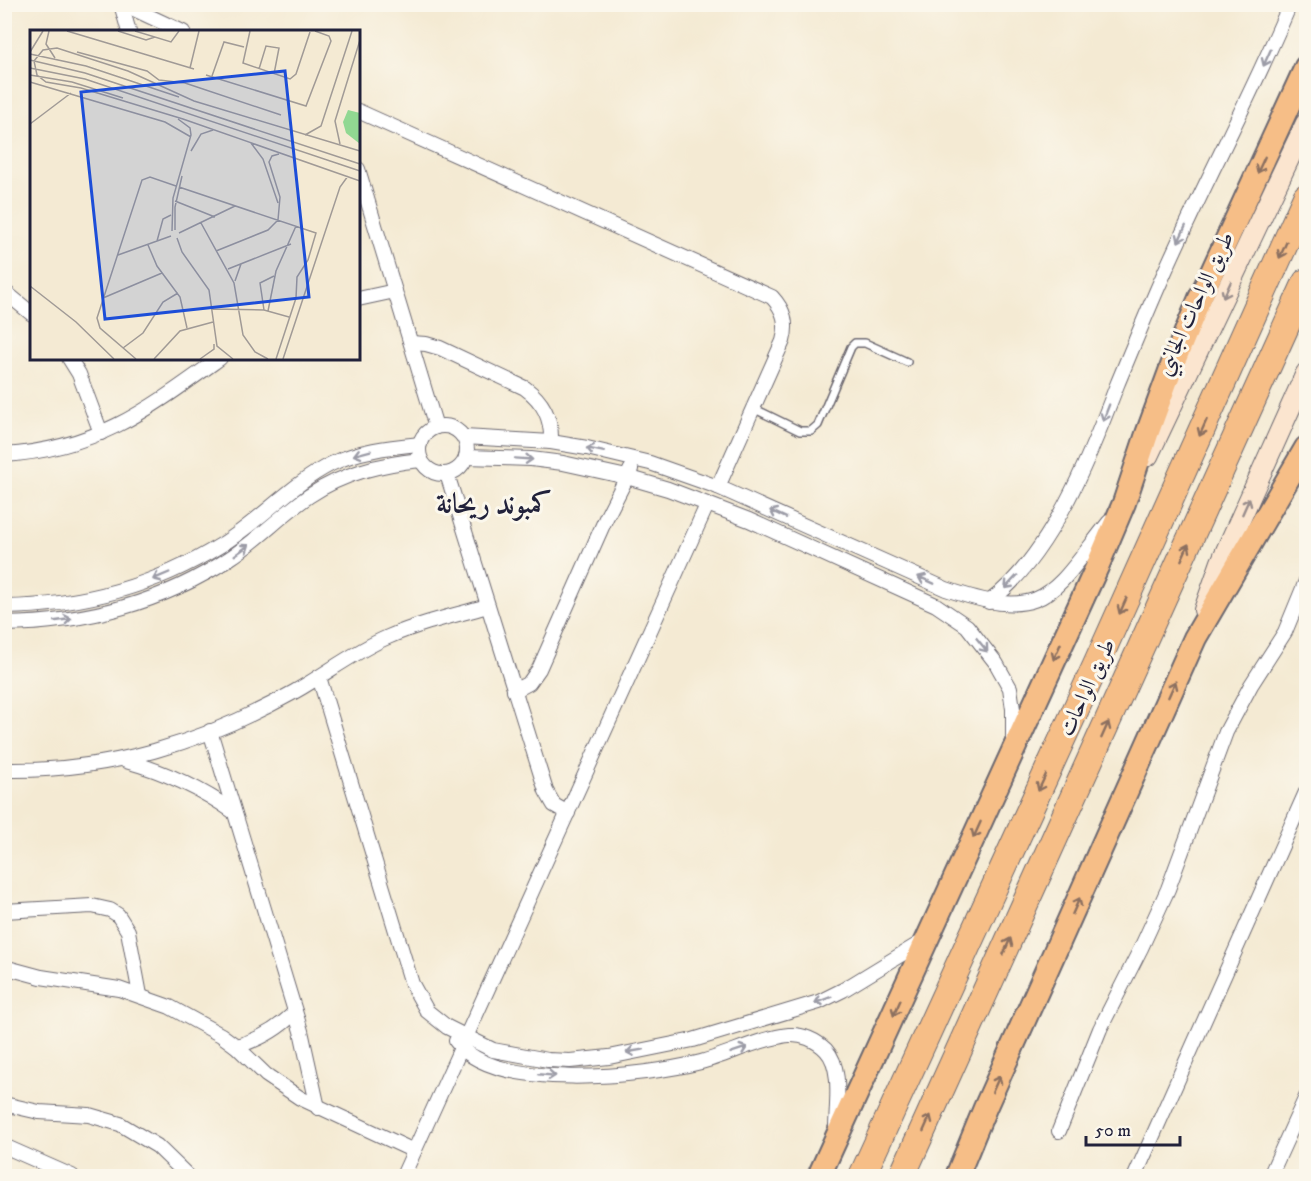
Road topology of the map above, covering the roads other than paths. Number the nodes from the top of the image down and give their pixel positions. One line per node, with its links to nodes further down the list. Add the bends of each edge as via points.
1 (122, 4): 3 (street); 4 (street)
2 (1290, 4): 41 (street, one-way to 41, via 1163,275 1077,482 1025,566)
3 (128, 30)
4 (179, 30)
5 (1306, 67): 34 (main road, one-way to 34, via 1176,356)
6 (360, 111): 20 (street, via 772,297 785,317 786,329)
7 (1306, 123): 34 (street, طريق الواحات الجانبي, one-way to 34)
8 (360, 177): 12 (street)
9 (1306, 197): 76 (highway, طريق الواحات, one-way to 76)
10 (1306, 282): 77 (highway, طريق الواحات, one-way to 10)
11 (4, 291): 14 (street)
12 (395, 291): 13 (street); 15 (street)
13 (360, 298)
14 (30, 312)
15 (411, 343): 21 (street); 24 (street, via 440,348 534,394 546,411)
16 (70, 360): 22 (street)
17 (217, 360): 22 (street, via 150,408)
18 (907, 362): 20 (lane, via 865,343 855,344 818,425 811,431 800,430)
19 (1306, 373): 45 (street, one-way to 19, via 1221,562)
20 (753, 408): 33 (street)
21 (435, 427): 23 (street, via 448,426); 25 (street)
22 (101, 433): 27 (street, via 59,447)
23 (464, 437): 24 (street); 28 (street)
24 (551, 442): 29 (street, one-way to 24)
25 (420, 444): 30 (street); 43 (street, one-way to 43, via 361,453 332,463 302,481 222,544 162,576 96,597)
26 (1306, 448): 45 (main road)
27 (4, 455)
28 (466, 457): 31 (street, via 459,468); 32 (street, one-way to 32, via 542,460)
29 (636, 459): 32 (street); 33 (street)
30 (421, 460): 31 (street, via 434,472); 44 (street, one-way to 30, via 64,621 166,592 229,559 336,480 391,463)
31 (447, 474): 42 (street)
32 (627, 477): 36 (street); 47 (street, via 535,677)
33 (718, 487): 35 (street)
34 (1124, 503): 41 (street, via 1057,587 1041,599 1022,605); 49 (main road, one-way to 49)
35 (756, 504): 37 (street); 38 (street, one-way to 35)
36 (707, 505): 37 (street); 54 (street)
37 (749, 520): 39 (street)
38 (843, 544): 39 (street); 41 (street, one-way to 38, via 946,589)
39 (836, 559): 49 (street, one-way to 49, via 936,605 967,626 1010,688)
40 (1306, 581): 68 (street, via 1285,632 1226,732 1168,889 1100,1029)
41 (989, 602)
42 (488, 606): 46 (street, via 388,637); 47 (street)
43 (4, 607)
44 (4, 624)
45 (1194, 638): 78 (main road, one-way to 45)
46 (320, 677): 48 (street, via 266,707); 60 (street, via 412,984 427,1011)
47 (514, 691): 54 (street, via 546,791 554,804)
48 (210, 731): 50 (street); 53 (street)
49 (1014, 748): 56 (main road, one-way to 56)
50 (124, 760): 51 (street, via 54,770); 53 (street, via 182,780)
51 (4, 770)
52 (1306, 792): 79 (street)
53 (234, 812): 59 (street)
54 (568, 813): 60 (street)
55 (4, 911): 58 (street, via 92,906 110,910 128,931)
56 (928, 939): 62 (street, one-way to 62, via 819,1002 693,1040); 69 (main road, one-way to 69)
57 (4, 967): 58 (street)
58 (140, 995): 61 (street, via 188,1015)
59 (295, 1012): 61 (street, via 274,1030); 66 (street)
60 (464, 1042): 62 (street); 63 (street, one-way to 63, via 489,1065); 71 (street)
61 (236, 1046): 66 (street, via 274,1081)
62 (570, 1061): 63 (street)
63 (570, 1076): 69 (street, one-way to 69, via 658,1070 702,1062 781,1036 802,1036 826,1050 836,1068)
64 (1306, 1096): 67 (street)
65 (4, 1104): 73 (street, via 39,1112 89,1115 120,1124 157,1146)
66 (318, 1108): 71 (street)
67 (1302, 1118): 80 (street)
68 (1059, 1131)
69 (836, 1143): 75 (main road)
70 (4, 1146): 72 (street)
71 (414, 1151): 74 (street)
72 (72, 1176)
73 (188, 1176)
74 (403, 1176)
75 (819, 1176)
76 (862, 1176)
77 (902, 1176)
78 (957, 1176)
79 (1136, 1176)
80 (1270, 1176)

